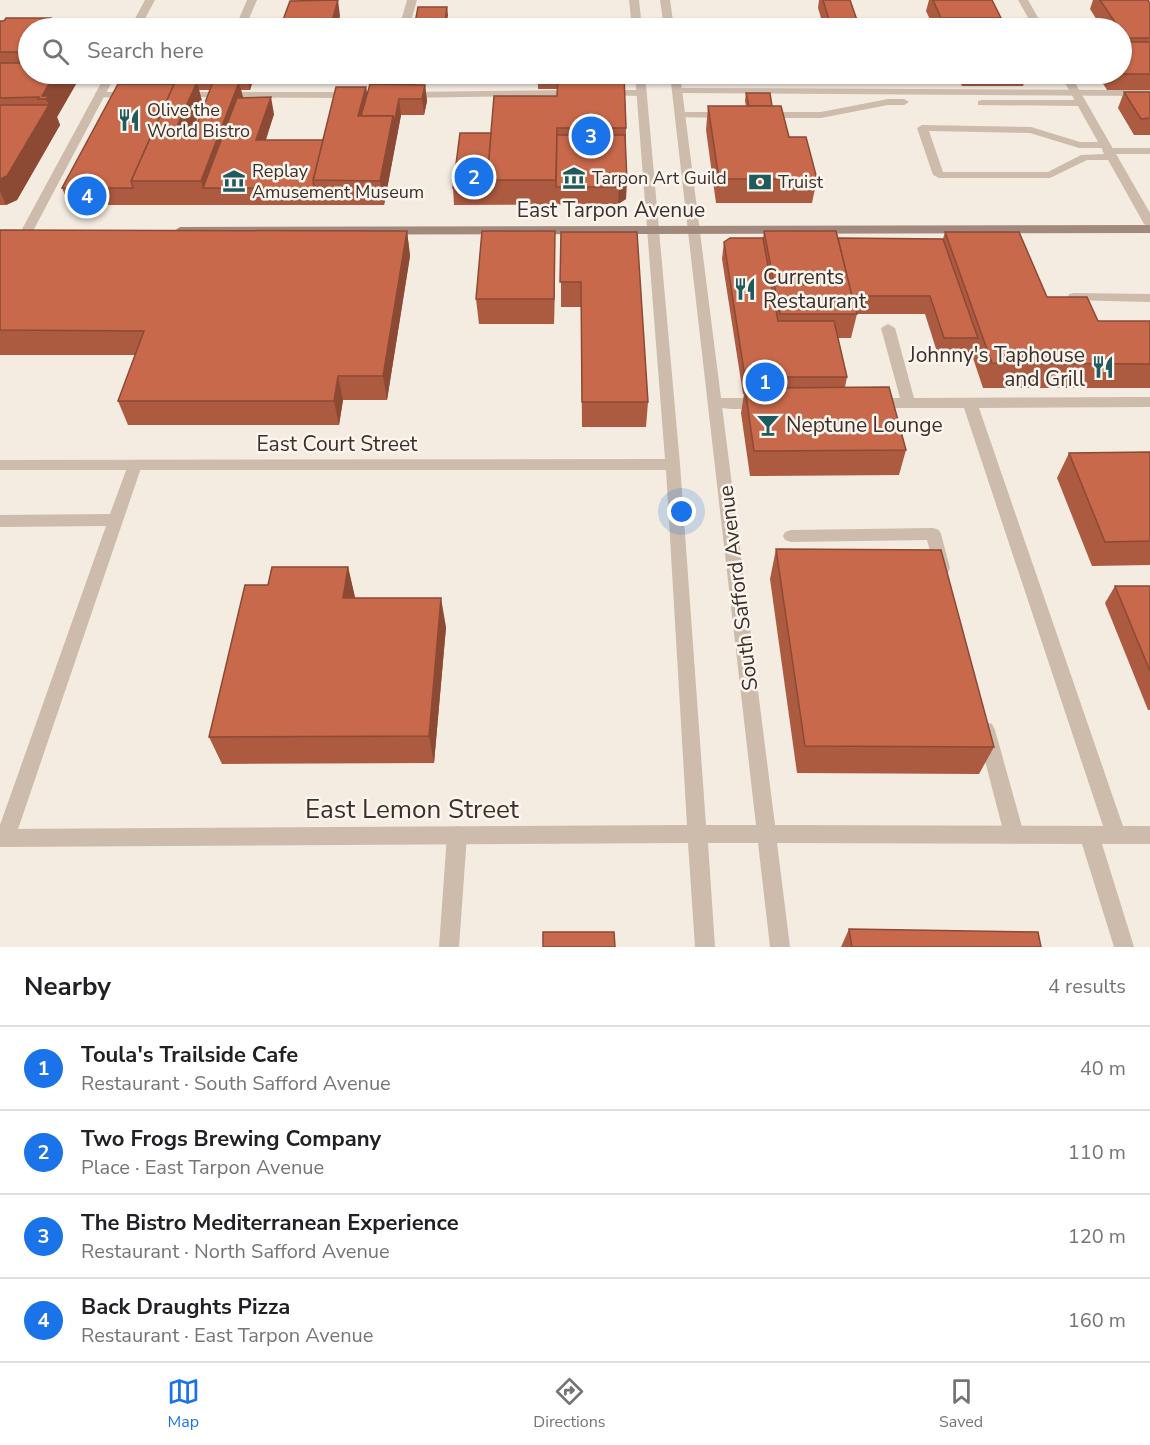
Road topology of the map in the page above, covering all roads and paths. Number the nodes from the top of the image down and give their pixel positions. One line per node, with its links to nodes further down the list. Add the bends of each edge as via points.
1 (150, 0): 7 (street)
2 (252, 0): 8 (street)
3 (412, 0): 9 (street)
4 (634, 0): 10 (street)
5 (665, 0): 11 (street)
6 (1023, 0): 12 (street)
7 (140, 18)
8 (244, 18)
9 (407, 18)
10 (636, 18)
11 (668, 18)
12 (1033, 18)
13 (105, 84): 23 (street)
14 (641, 84): 21 (street)
15 (676, 84): 17 (street, South Safford Avenue)
16 (1071, 84): 18 (street)
17 (677, 91): 18 (street); 29 (street, South Safford Avenue)
18 (1075, 92): 22 (street); 28 (street)
19 (584, 93): 27 (street)
20 (596, 93): 21 (street)
21 (642, 93): 35 (street)
22 (1150, 93)
23 (99, 95): 24 (street); 38 (street)
24 (147, 95)
25 (171, 95): 26 (street)
26 (362, 95)
27 (398, 95)
28 (1081, 103): 31 (street, via 888,102 821,115); 32 (street)
29 (680, 115): 30 (street); 36 (street, South Safford Avenue)
30 (739, 115)
31 (751, 115)
32 (1108, 151): 32 (street, via 1031,130 922,128 939,175 1050,175 1085,157); 33 (street); 34 (street)
33 (1150, 151)
34 (1150, 224)
35 (652, 229): 36 (main road, East Tarpon Avenue); 39 (main road, East Tarpon Avenue); 49 (street)
36 (694, 229): 37 (main road, East Tarpon Avenue); 44 (street, South Safford Avenue)
37 (1150, 229)
38 (28, 231)
39 (168, 231)
40 (1074, 297): 41 (street)
41 (1150, 298)
42 (888, 328): 47 (street)
43 (1150, 402): 48 (street)
44 (716, 403): 45 (street); 58 (street, South Safford Avenue)
45 (772, 403)
46 (863, 403): 47 (street)
47 (908, 403): 48 (street)
48 (970, 403): 62 (street)
49 (673, 464): 51 (street, East Court Street); 57 (street)
50 (0, 465): 51 (street, East Court Street)
51 (135, 465): 52 (street)
52 (115, 520): 53 (street); 64 (street)
53 (0, 521)
54 (791, 536): 55 (street, via 933,534)
55 (945, 580)
56 (983, 719): 59 (street)
57 (699, 834): 58 (street, East Lemon Street); 60 (street, East Lemon Street); 66 (street)
58 (768, 834): 59 (street, East Lemon Street); 67 (street, South Safford Avenue)
59 (1014, 834): 61 (street, East Lemon Street)
60 (457, 835): 64 (street, East Lemon Street); 65 (street)
61 (1089, 835): 62 (street, East Lemon Street); 68 (street)
62 (1116, 835): 63 (street, East Lemon Street)
63 (1150, 835)
64 (2, 838)
65 (449, 947)
66 (705, 947)
67 (780, 947)
68 (1124, 947)

